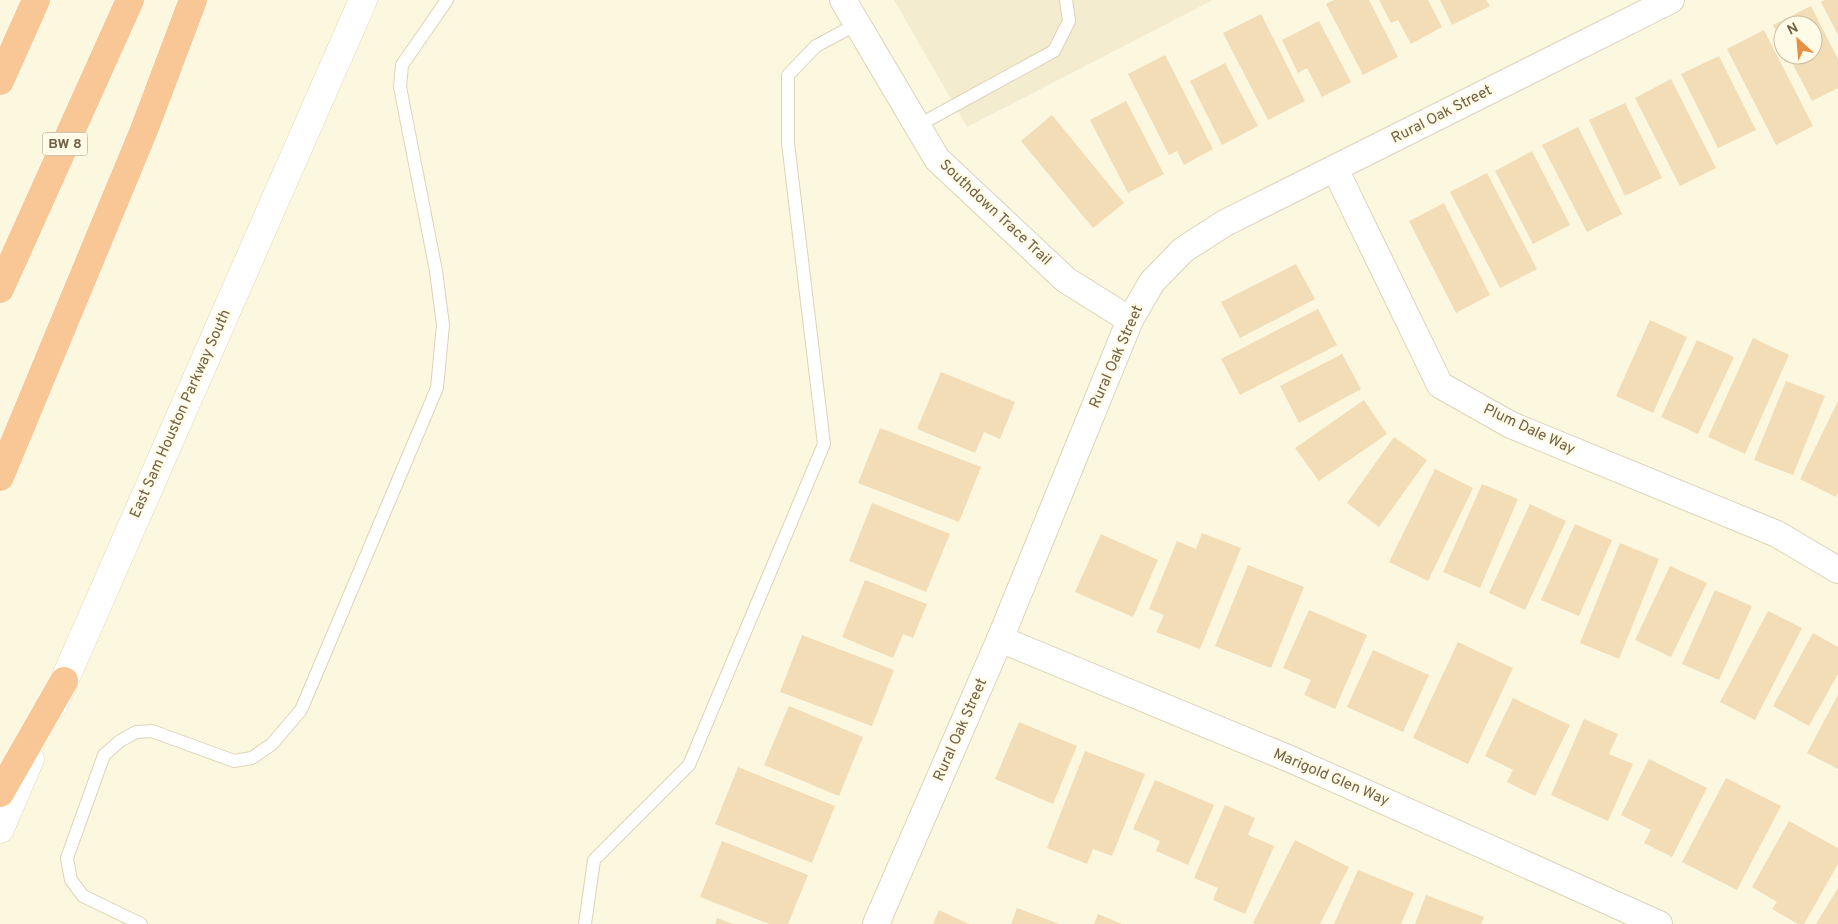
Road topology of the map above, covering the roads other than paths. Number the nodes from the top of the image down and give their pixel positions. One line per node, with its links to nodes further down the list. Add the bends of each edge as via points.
1 (36, 0): 10 (highway)
2 (130, 0): 13 (highway, BW 8)
3 (193, 0): 15 (highway, via 144,130)
4 (363, 0): 18 (main road, East Sam Houston Parkway South)
5 (447, 0): 21 (lane, via 402,65 400,87 436,271 443,325 437,388 301,710 272,744 252,758 234,761 152,731 136,732 104,755 67,858 70,880 84,896)
6 (843, 0): 9 (street, Southdown Trace Trail)
7 (1066, 0): 11 (lane, via 1069,21 1054,51)
8 (1671, 0): 12 (street, Rural Oak Street)
9 (857, 24): 11 (street, Southdown Trace Trail); 22 (lane, via 816,46 788,75 788,143 824,444 689,764 594,860)
10 (0, 81)
11 (917, 126): 14 (street, Southdown Trace Trail, via 937,159 1066,280)
12 (1335, 169): 14 (street, Rural Oak Street, via 1225,223 1183,250 1152,282); 16 (street, Plum Dale Way, via 1440,385 1511,425 1777,534)
13 (0, 288)
14 (1130, 320): 17 (street, Rural Oak Street)
15 (0, 476)
16 (1838, 570)
17 (1000, 639): 23 (street, Rural Oak Street); 24 (street, Marigold Glen Way, via 1299,763)
18 (64, 681): 19 (highway); 20 (main road, East Sam Houston Parkway South)
19 (0, 793)
20 (0, 829)
21 (141, 924)
22 (585, 924)
23 (876, 924)
24 (1659, 924)

